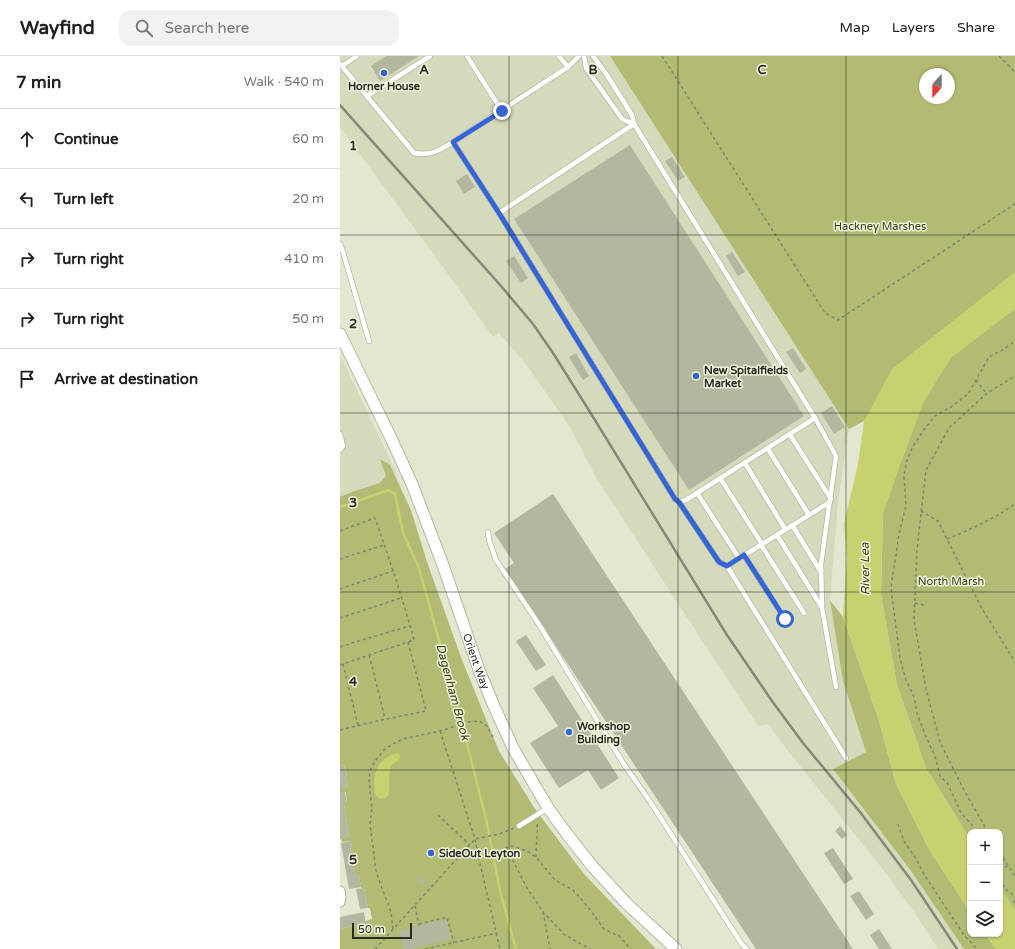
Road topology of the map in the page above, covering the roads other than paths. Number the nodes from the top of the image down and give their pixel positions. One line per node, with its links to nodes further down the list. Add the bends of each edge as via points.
1 (357, 56): 8 (lane)
2 (430, 56): 10 (lane)
3 (467, 56): 11 (lane)
4 (559, 56): 9 (lane)
5 (579, 56): 9 (lane)
6 (584, 56): 12 (lane, via 586,68 622,119)
7 (593, 56): 12 (lane, via 632,115)
8 (341, 65): 10 (lane)
9 (568, 67): 11 (lane)
10 (367, 96): 13 (lane, via 414,153 434,153)
11 (502, 111): 13 (lane)
12 (634, 124): 14 (lane); 18 (lane)
13 (453, 142): 14 (lane)
14 (499, 213): 27 (lane)
15 (340, 244): 17 (lane)
16 (340, 334): 43 (street, Orient Way, via 412,484 479,670 503,728)
17 (369, 341)
18 (815, 418): 20 (lane); 26 (lane, via 836,456)
19 (340, 434): 22 (lane, via 343,446)
20 (790, 435): 21 (lane); 26 (lane)
21 (768, 449): 23 (lane); 28 (lane)
22 (340, 450)
23 (744, 463): 24 (lane); 30 (lane)
24 (720, 478): 25 (lane); 33 (lane)
25 (697, 493): 27 (lane); 35 (lane)
26 (830, 500): 28 (lane); 37 (lane)
27 (679, 502): 36 (lane, via 719,562)
28 (809, 515): 29 (lane)
29 (792, 525): 30 (lane); 37 (lane)
30 (786, 529): 32 (lane)
31 (488, 532): 48 (lane, via 496,560 540,626 623,763)
32 (777, 535): 33 (lane); 38 (lane)
33 (762, 544): 34 (lane); 39 (lane)
34 (744, 555): 35 (lane); 40 (lane)
35 (739, 558): 36 (lane)
36 (727, 566): 42 (lane)
37 (821, 573): 38 (lane)
38 (822, 608): 41 (lane)
39 (804, 613)
40 (786, 621)
41 (836, 687)
42 (846, 758)
43 (548, 808): 44 (lane); 47 (street, Orient Way, via 600,876)
44 (519, 826)
45 (340, 891): 46 (street)
46 (340, 902)
47 (676, 949)
48 (747, 949)

